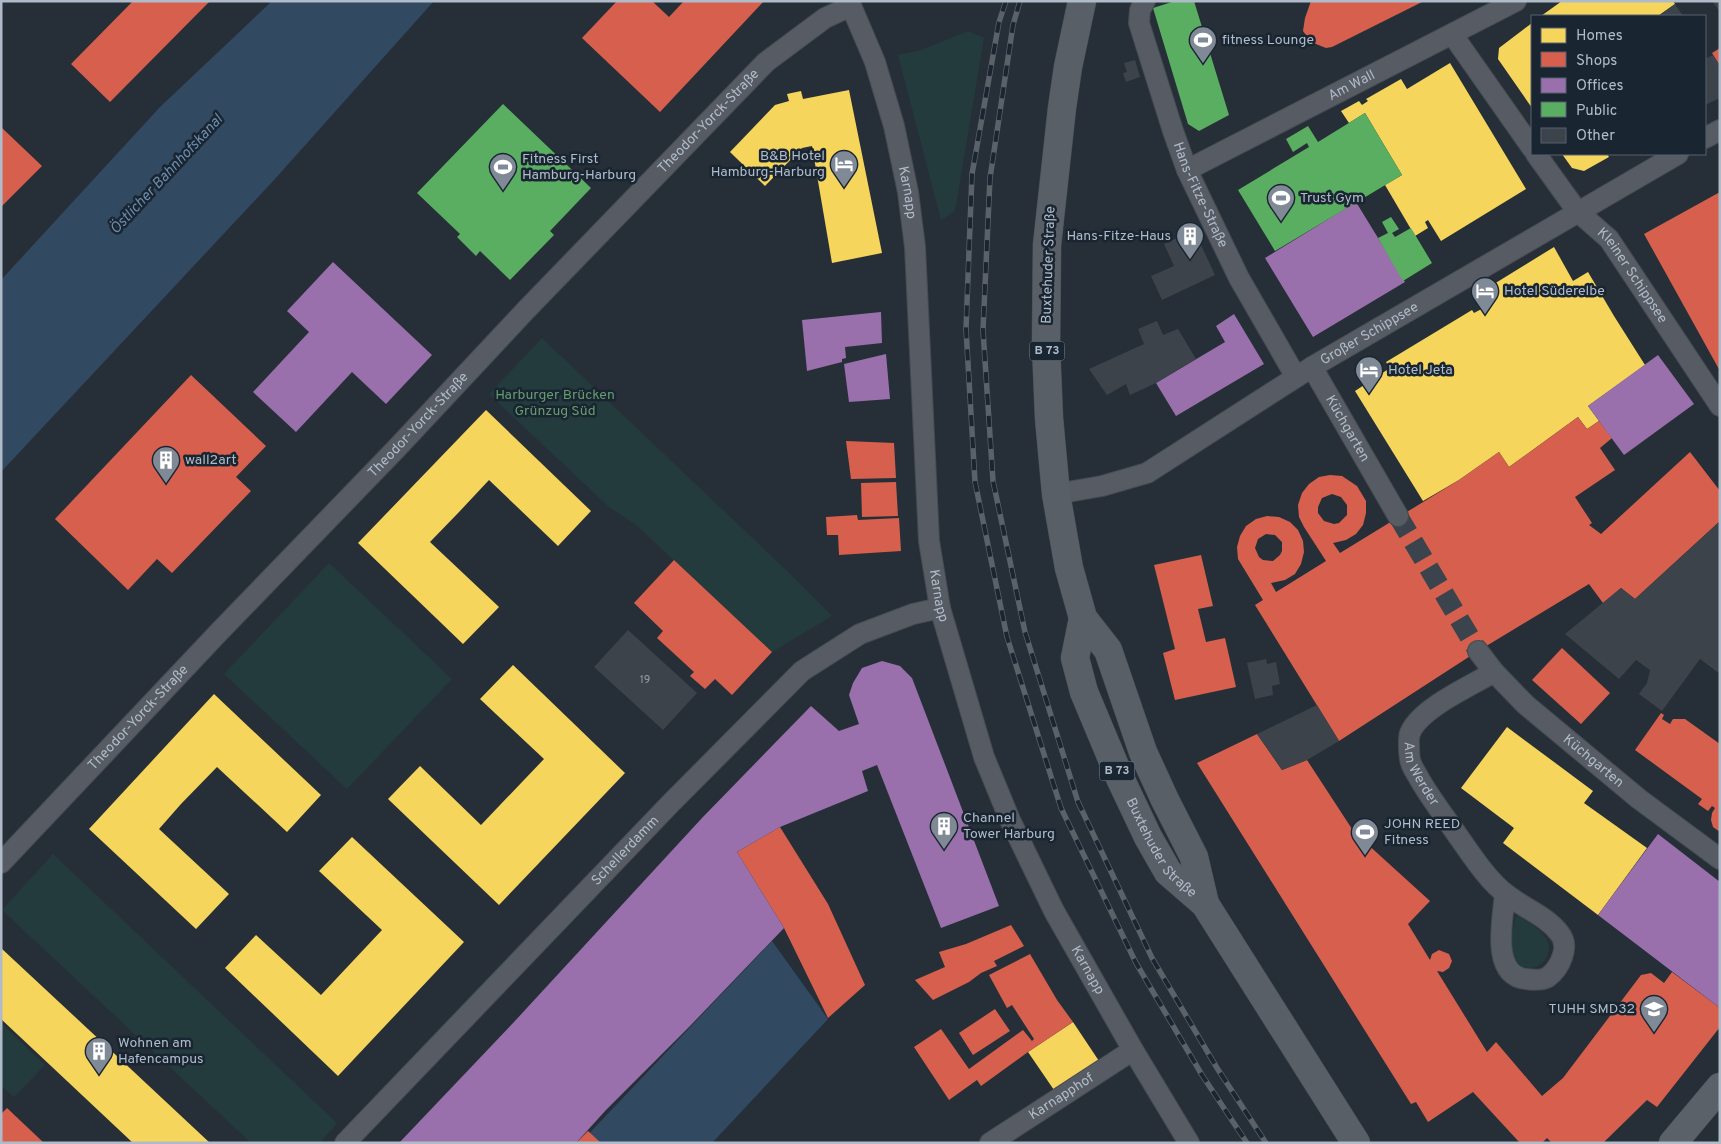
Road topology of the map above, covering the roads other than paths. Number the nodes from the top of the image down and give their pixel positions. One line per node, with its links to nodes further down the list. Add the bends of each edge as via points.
1 (1082, 1): 15 (main road, Buxtehuder Straße / B 73, via 1065,91 1047,245 1046,346)
2 (1145, 1): 11 (street, Hans-Fitze-Straße, via 1139,22)
3 (1516, 1): 5 (street, Am Wall)
4 (850, 4): 17 (street, Karnapp, via 881,80 908,192 915,247 929,541); 22 (street, Theodor-Yorck-Straße, via 825,18 766,62)
5 (1452, 34): 8 (street); 11 (street, Am Wall)
6 (1720, 130): 7 (street)
7 (1706, 137)
8 (1531, 147)
9 (1537, 155): 12 (street, Kleiner Schippsee)
10 (1676, 155): 12 (street, Großer Schippsee)
11 (1187, 170): 13 (street, Hans-Fitze-Straße, via 1239,278)
12 (1577, 212): 13 (street, Großer Schippsee); 14 (street, Kleiner Schippsee, via 1609,239)
13 (1304, 372): 15 (street, Großer Schippsee, via 1147,473 1102,486); 16 (street, Küchgarten)
14 (1720, 406)
15 (1056, 494): 18 (main road, Buxtehuder Straße / B 73, via 1069,568)
16 (1398, 516)
17 (940, 608): 25 (street, Karnapp, via 984,757 1010,820 1054,911); 27 (street, Schellerdamm, via 913,614 860,634 802,671)
18 (1083, 618): 24 (main road, Buxtehuder Straße / B 73, via 1108,650 1143,752 1194,857); 24 (main road, Buxtehuder Straße / B 73, via 1075,658 1084,692 1102,736 1133,806 1168,872)
19 (1478, 651): 20 (street, Küchgarten)
20 (1494, 672): 21 (street, Küchgarten, via 1526,705 1639,799); 23 (street, Am Werder, via 1424,713 1409,734 1409,744 1410,762 1429,796)
21 (1720, 859)
22 (1, 864)
23 (1505, 894)
24 (1205, 904): 30 (main road, Buxtehuder Straße / B 73)
25 (1133, 1050): 28 (street, Karnapphof); 29 (street, Karnapp)
26 (1720, 1087): 31 (main road)
27 (345, 1143)
28 (990, 1143)
29 (1189, 1143)
30 (1356, 1143)
31 (1673, 1143)

